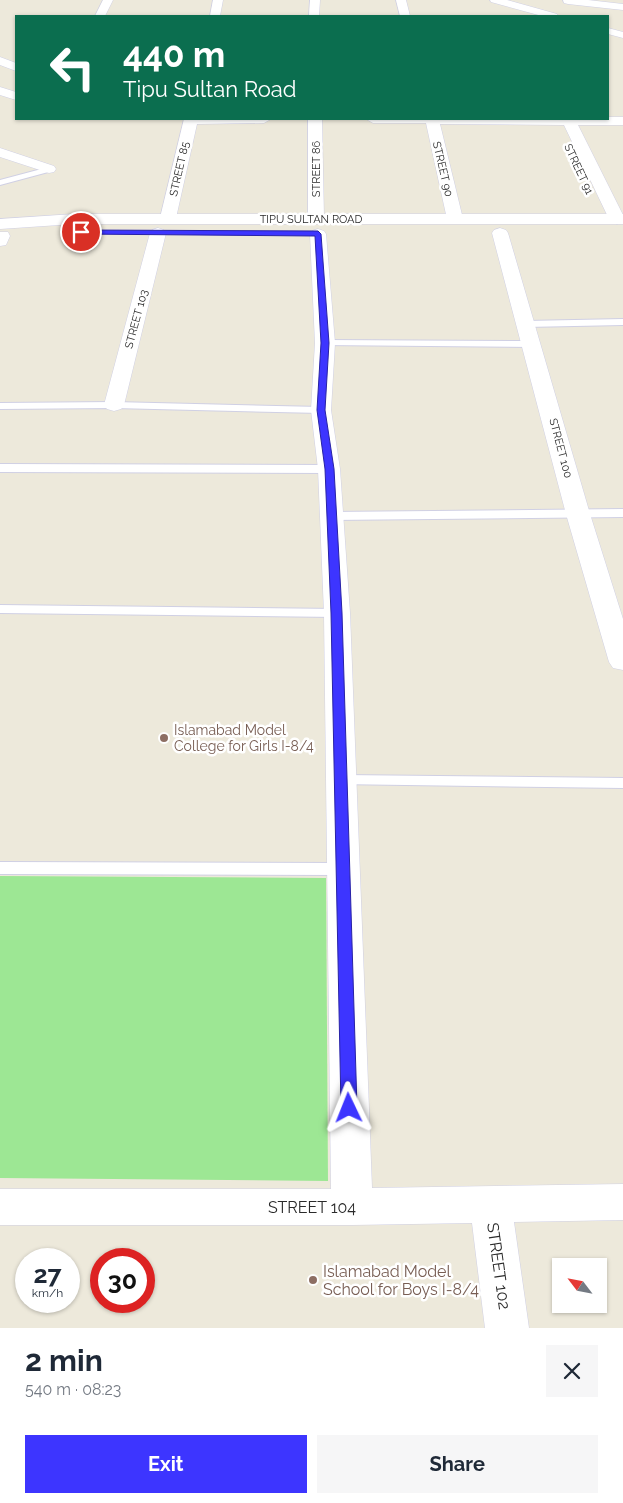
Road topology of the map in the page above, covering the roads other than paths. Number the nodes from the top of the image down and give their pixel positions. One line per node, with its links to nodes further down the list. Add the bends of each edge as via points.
1 (108, 0): 9 (street)
2 (218, 0): 10 (street)
3 (315, 0): 11 (street)
4 (401, 0): 12 (street)
5 (568, 0): 8 (street); 16 (street)
6 (497, 1): 7 (street); 13 (street)
7 (512, 5): 14 (street); 15 (street)
8 (623, 7)
9 (100, 15)
10 (215, 15)
11 (314, 15)
12 (405, 15)
13 (506, 15)
14 (517, 15)
15 (549, 15)
16 (599, 15)
17 (609, 31): 18 (street)
18 (623, 34)
19 (0, 61): 20 (street)
20 (15, 68)
21 (15, 69): 22 (street)
22 (0, 74)
23 (0, 90): 24 (street)
24 (15, 96)
25 (191, 120): 35 (street, STREET 85)
26 (315, 120): 36 (street, STREET 86)
27 (432, 120): 33 (street, STREET 90)
28 (562, 120): 29 (street); 34 (street, STREET 91)
29 (623, 121)
30 (0, 152): 31 (street)
31 (49, 169): 32 (lane)
32 (0, 183)
33 (455, 219): 36 (street, TIPU SULTAN ROAD); 37 (street, TIPU SULTAN ROAD)
34 (616, 223): 37 (street, TIPU SULTAN ROAD); 37 (street, TIPU SULTAN ROAD)
35 (163, 226): 36 (street, TIPU SULTAN ROAD); 38 (street, TIPU SULTAN ROAD); 43 (street, STREET 103)
36 (317, 226): 39 (street, TIPU SULTAN ROAD); 42 (street)
37 (554, 226): 39 (street, TIPU SULTAN ROAD)
38 (1, 234)
39 (500, 234): 41 (street, STREET 100)
40 (623, 322): 41 (lane)
41 (530, 334): 42 (lane); 49 (street, STREET 100)
42 (325, 343): 45 (street)
43 (114, 405): 44 (lane); 45 (lane)
44 (0, 406)
45 (321, 410): 47 (street)
46 (0, 468): 47 (lane)
47 (329, 469): 50 (street)
48 (623, 513): 49 (lane)
49 (578, 514): 50 (lane); 53 (street, STREET 100)
50 (331, 516): 52 (street)
51 (0, 609): 52 (lane)
52 (337, 613): 54 (street)
53 (623, 662)
54 (342, 780): 55 (lane); 57 (street)
55 (623, 783)
56 (0, 868): 57 (lane)
57 (342, 869): 61 (street)
58 (623, 1202): 59 (street, STREET 104)
59 (491, 1205): 61 (street, STREET 104); 62 (street, STREET 102)
60 (0, 1206): 61 (street, STREET 104)
61 (352, 1208)
62 (507, 1328)

